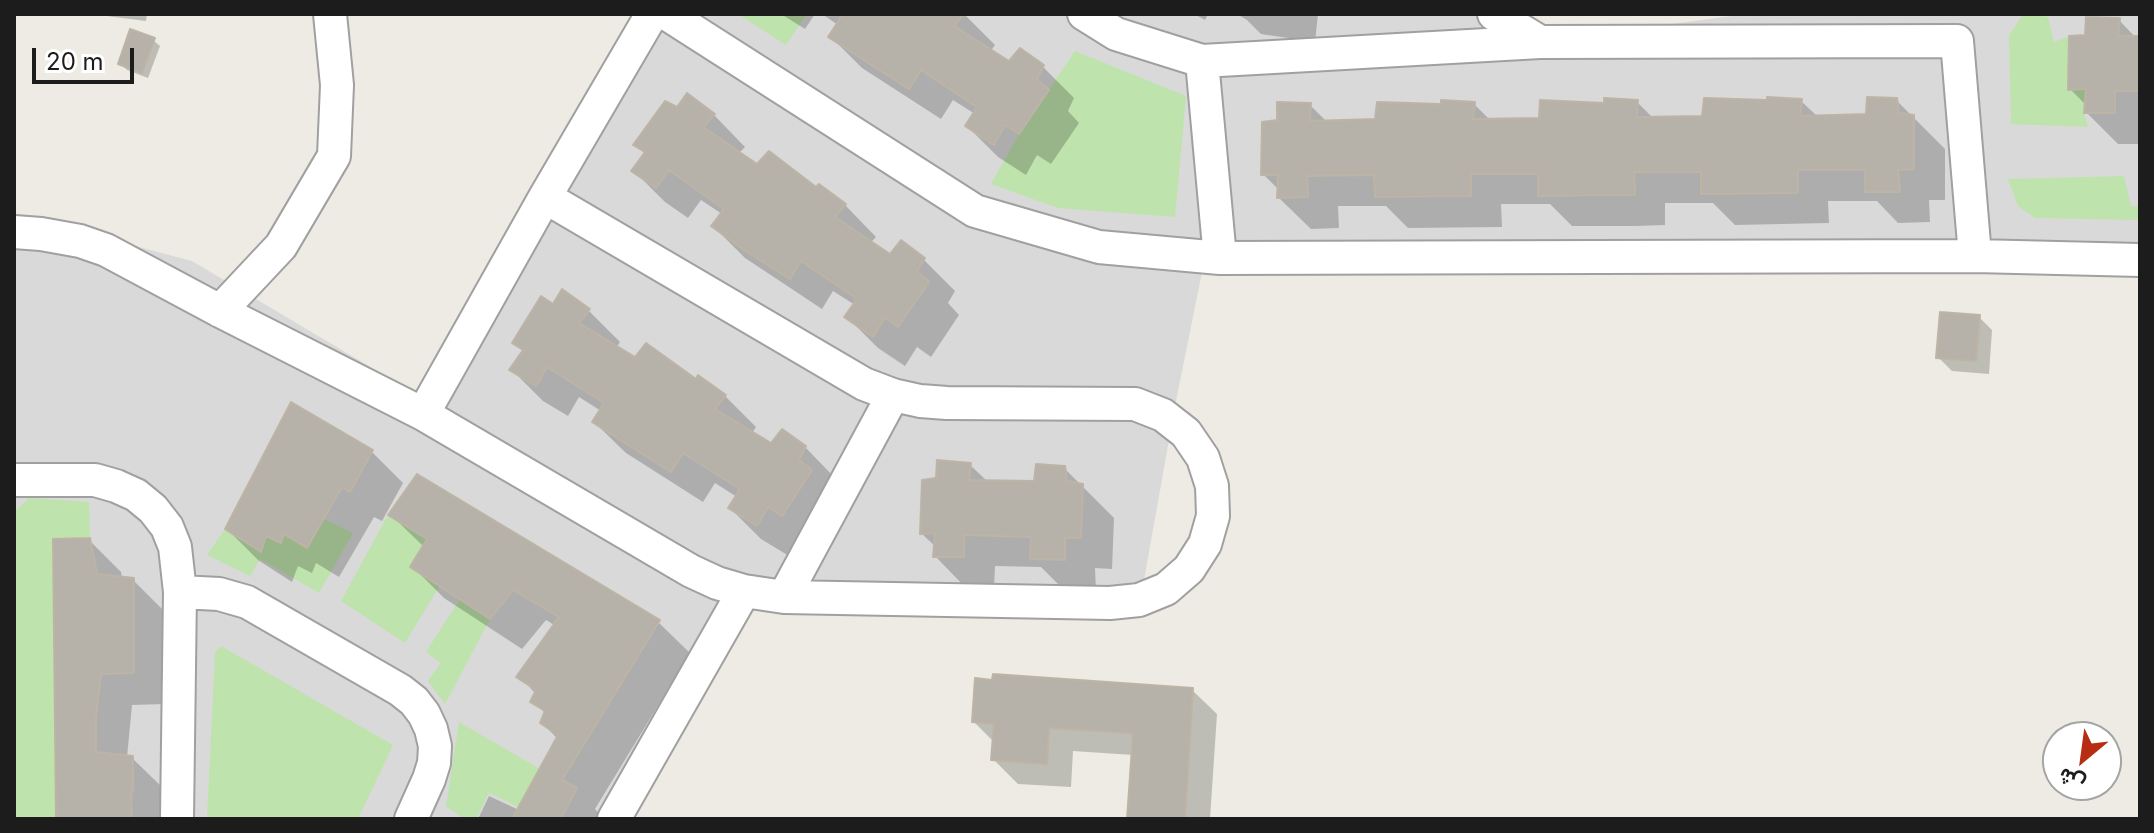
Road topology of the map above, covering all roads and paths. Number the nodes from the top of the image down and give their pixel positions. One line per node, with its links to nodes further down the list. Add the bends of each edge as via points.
1 (330, 14): 14 (street, via 337,85 334,156 281,246)
2 (652, 14): 9 (street)
3 (667, 14): 12 (street, via 975,211 1099,247)
4 (1084, 14): 8 (street, via 1116,34)
5 (1494, 14): 7 (street)
6 (1956, 28): 7 (street); 11 (street)
7 (1540, 42): 8 (street)
8 (1202, 61): 12 (street)
9 (545, 197): 15 (street, via 864,384); 16 (street)
10 (14, 232): 14 (street, via 106,250)
11 (1975, 256): 12 (street); 13 (street)
12 (1220, 258)
13 (2140, 260)
14 (220, 311): 16 (street)
15 (893, 395): 20 (street); 20 (street, via 947,403 1135,404 1163,415 1186,433 1208,472 1213,516 1205,544 1189,569 1166,589 1139,600)
16 (423, 414): 18 (street, via 691,571)
17 (14, 480): 19 (street, via 95,480 136,495 167,527)
18 (744, 591): 20 (street); 23 (street)
19 (180, 592): 21 (street); 22 (street, via 247,602 414,701 428,721 435,746 429,779)
20 (784, 597)
21 (177, 819)
22 (411, 819)
23 (614, 819)

